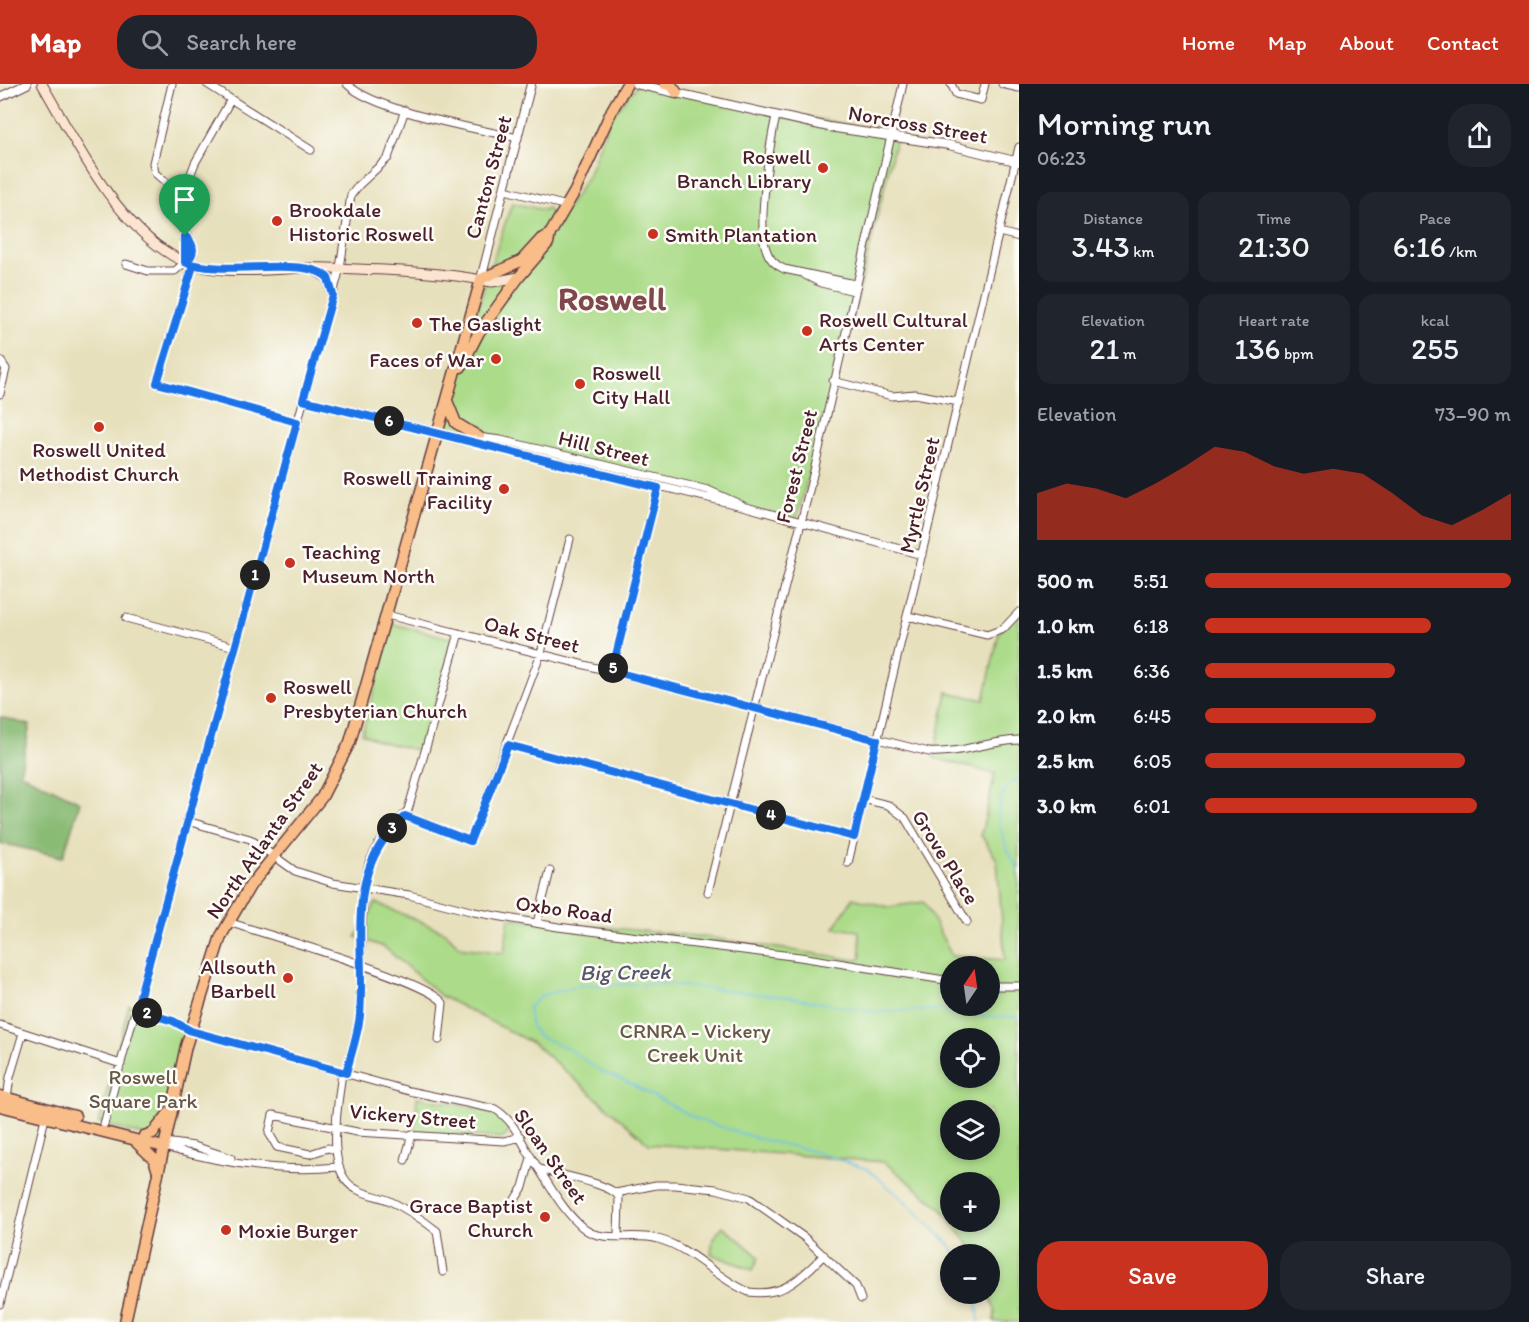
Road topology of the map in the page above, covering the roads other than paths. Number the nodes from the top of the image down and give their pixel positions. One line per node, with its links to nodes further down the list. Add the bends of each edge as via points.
1 (27, 84): 16 (street)
2 (42, 84): 32 (main road, via 96,175 140,229 164,251)
3 (172, 84): 26 (street, via 153,163 155,172)
4 (207, 84): 17 (street)
5 (347, 84): 18 (street, via 372,100)
6 (531, 84): 21 (street, Canton Street)
7 (627, 84): 27 (main road)
8 (636, 84): 15 (street, Norcross Street)
9 (665, 84): 15 (main road)
10 (903, 84): 20 (street, Forest Street)
11 (951, 84): 12 (street, via 956,94 981,100)
12 (985, 84)
13 (1002, 84): 14 (street)
14 (1019, 88)
15 (677, 93): 19 (street, Norcross Street)
16 (0, 97)
17 (230, 101): 23 (street); 26 (street, via 195,163)
18 (405, 110): 21 (street); 34 (street, via 388,158 351,195)
19 (776, 116): 20 (street, Norcross Street); 37 (street, via 768,159 764,242 774,263)
20 (891, 136): 24 (street, Norcross Street); 37 (street, Forest Street)
21 (518, 138): 25 (street, Canton Street)
22 (1019, 147): 24 (street, Myrtle Street)
23 (311, 150)
24 (1017, 161): 28 (street, Myrtle Street)
25 (505, 190): 27 (street); 36 (street, Canton Street)
26 (182, 197): 32 (street, via 178,213)
27 (567, 206): 29 (main road)
28 (999, 232): 30 (street); 44 (street, Myrtle Street)
29 (550, 234): 35 (main road, via 548,243); 36 (main road, via 521,261)
30 (1019, 237)
31 (126, 264): 32 (street, via 148,271 175,271)
32 (189, 264): 33 (main road, via 219,270); 45 (street, via 157,383)
33 (311, 268): 34 (main road); 38 (main road, via 328,278)
34 (340, 268): 36 (main road); 38 (street)
35 (519, 277): 36 (main road, via 500,282); 42 (main road, via 479,332)
36 (481, 279): 42 (main road, North Atlanta Street)
37 (855, 287): 40 (street, Forest Street)
38 (333, 295): 43 (street)
39 (0, 360): 41 (street, via 6,369)
40 (833, 381): 44 (street, via 894,396 917,394); 51 (street, Forest Street)
41 (0, 394)
42 (448, 396): 46 (main road, North Atlanta Street); 48 (main road, via 456,423)
43 (303, 400): 45 (street); 46 (street, Hill Street)
44 (959, 402): 53 (street, Myrtle Street)
45 (297, 422): 59 (street)
46 (437, 432): 47 (street, Hill Street); 55 (main road, North Atlanta Street)
47 (451, 435): 48 (street, Hill Street); 49 (street, Hill Street)
48 (479, 437): 50 (street, Hill Street, via 708,490)
49 (658, 488): 50 (street, Hill Street); 61 (street)
50 (746, 507): 51 (street, Hill Street)
51 (800, 522): 53 (street, Hill Street); 62 (street, Forest Street)
52 (570, 540): 60 (street)
53 (922, 555): 56 (street, Myrtle Street)
54 (1019, 612): 56 (street, via 1003,629 987,635)
55 (387, 615): 58 (street, Oak Street); 71 (main road, North Atlanta Street, via 359,718 345,753 322,796)
56 (908, 615): 63 (street, Myrtle Street)
57 (126, 618): 59 (street)
58 (459, 633): 60 (street, Oak Street); 68 (street)
59 (235, 647): 69 (street)
60 (541, 653): 61 (street, Oak Street); 65 (street)
61 (612, 671): 62 (street, Oak Street)
62 (755, 709): 63 (street, Oak Street); 67 (street, Forest Street)
63 (877, 740): 64 (street, Oak Street, via 941,753); 66 (street, Myrtle Street)
64 (1019, 740)
65 (508, 745): 67 (street); 68 (street, via 470,841)
66 (863, 799): 70 (street, Myrtle Street); 77 (street, Grove Place, via 888,805 905,818)
67 (731, 804): 70 (street); 75 (street, Forest Street)
68 (405, 816): 74 (street, via 378,845)
69 (187, 821): 71 (street, Oxbo Road, via 250,839); 83 (street)
70 (854, 837): 72 (street, Myrtle Street)
71 (274, 856): 74 (street, Oxbo Road, via 309,877); 76 (main road, North Atlanta Street)
72 (848, 864)
73 (550, 871): 78 (street)
74 (363, 888): 78 (street, Oxbo Road); 79 (street)
75 (708, 892)
76 (228, 922): 79 (street); 85 (main road, North Atlanta Street, via 215,950)
77 (966, 922)
78 (537, 923): 80 (street, Oxbo Road)
79 (361, 965): 87 (street, via 426,990 441,1000); 89 (street, via 360,1017)
80 (940, 979)
81 (1000, 986): 82 (street)
82 (1019, 986)
83 (136, 1010): 85 (street, Sloan Street); 88 (street)
84 (0, 1025): 86 (street)
85 (191, 1031): 89 (street, Sloan Street); 91 (main road, North Atlanta Street)
86 (23, 1033): 88 (street); 90 (street)
87 (439, 1040)
88 (121, 1064): 93 (street)
89 (344, 1072): 94 (street); 98 (street, Sloan Street, via 420,1094 495,1109 507,1117)
90 (2, 1100): 92 (main road)
91 (171, 1109): 96 (main road, via 153,1133); 99 (main road, North Atlanta Street)
92 (46, 1113): 93 (main road); 97 (main road); 112 (street)
93 (104, 1125): 96 (main road)
94 (337, 1127): 95 (street, Vickery Street, via 357,1132); 100 (street); 100 (street, Vickery Street, via 273,1115 269,1126 277,1147 310,1154 328,1148)
95 (412, 1134): 98 (street, Vickery Street, via 504,1140); 102 (street)
96 (144, 1136): 99 (main road)
97 (126, 1137): 99 (main road); 105 (main road, via 145,1148)
98 (521, 1137): 101 (street, Sloan Street)
99 (164, 1144): 103 (street, via 194,1146 242,1162 299,1171); 105 (main road, North Atlanta Street)
100 (336, 1150): 103 (street)
101 (531, 1158): 104 (street, Sloan Street); 107 (street, via 523,1187)
102 (405, 1160)
103 (338, 1167): 110 (street, via 356,1190 390,1201 437,1231)
104 (540, 1169): 106 (street); 108 (street, Sloan Street, via 582,1227 592,1233)
105 (158, 1173): 113 (main road, North Atlanta Street)
106 (616, 1192): 108 (street); 109 (street, via 656,1185 736,1193 789,1224)
107 (514, 1201)
108 (618, 1236): 109 (street, Sloan Street, via 663,1240 737,1287 762,1294 776,1293 795,1283)
109 (824, 1255): 111 (street, via 856,1286)
110 (443, 1272)
111 (861, 1299)
112 (0, 1304)
113 (125, 1322)

